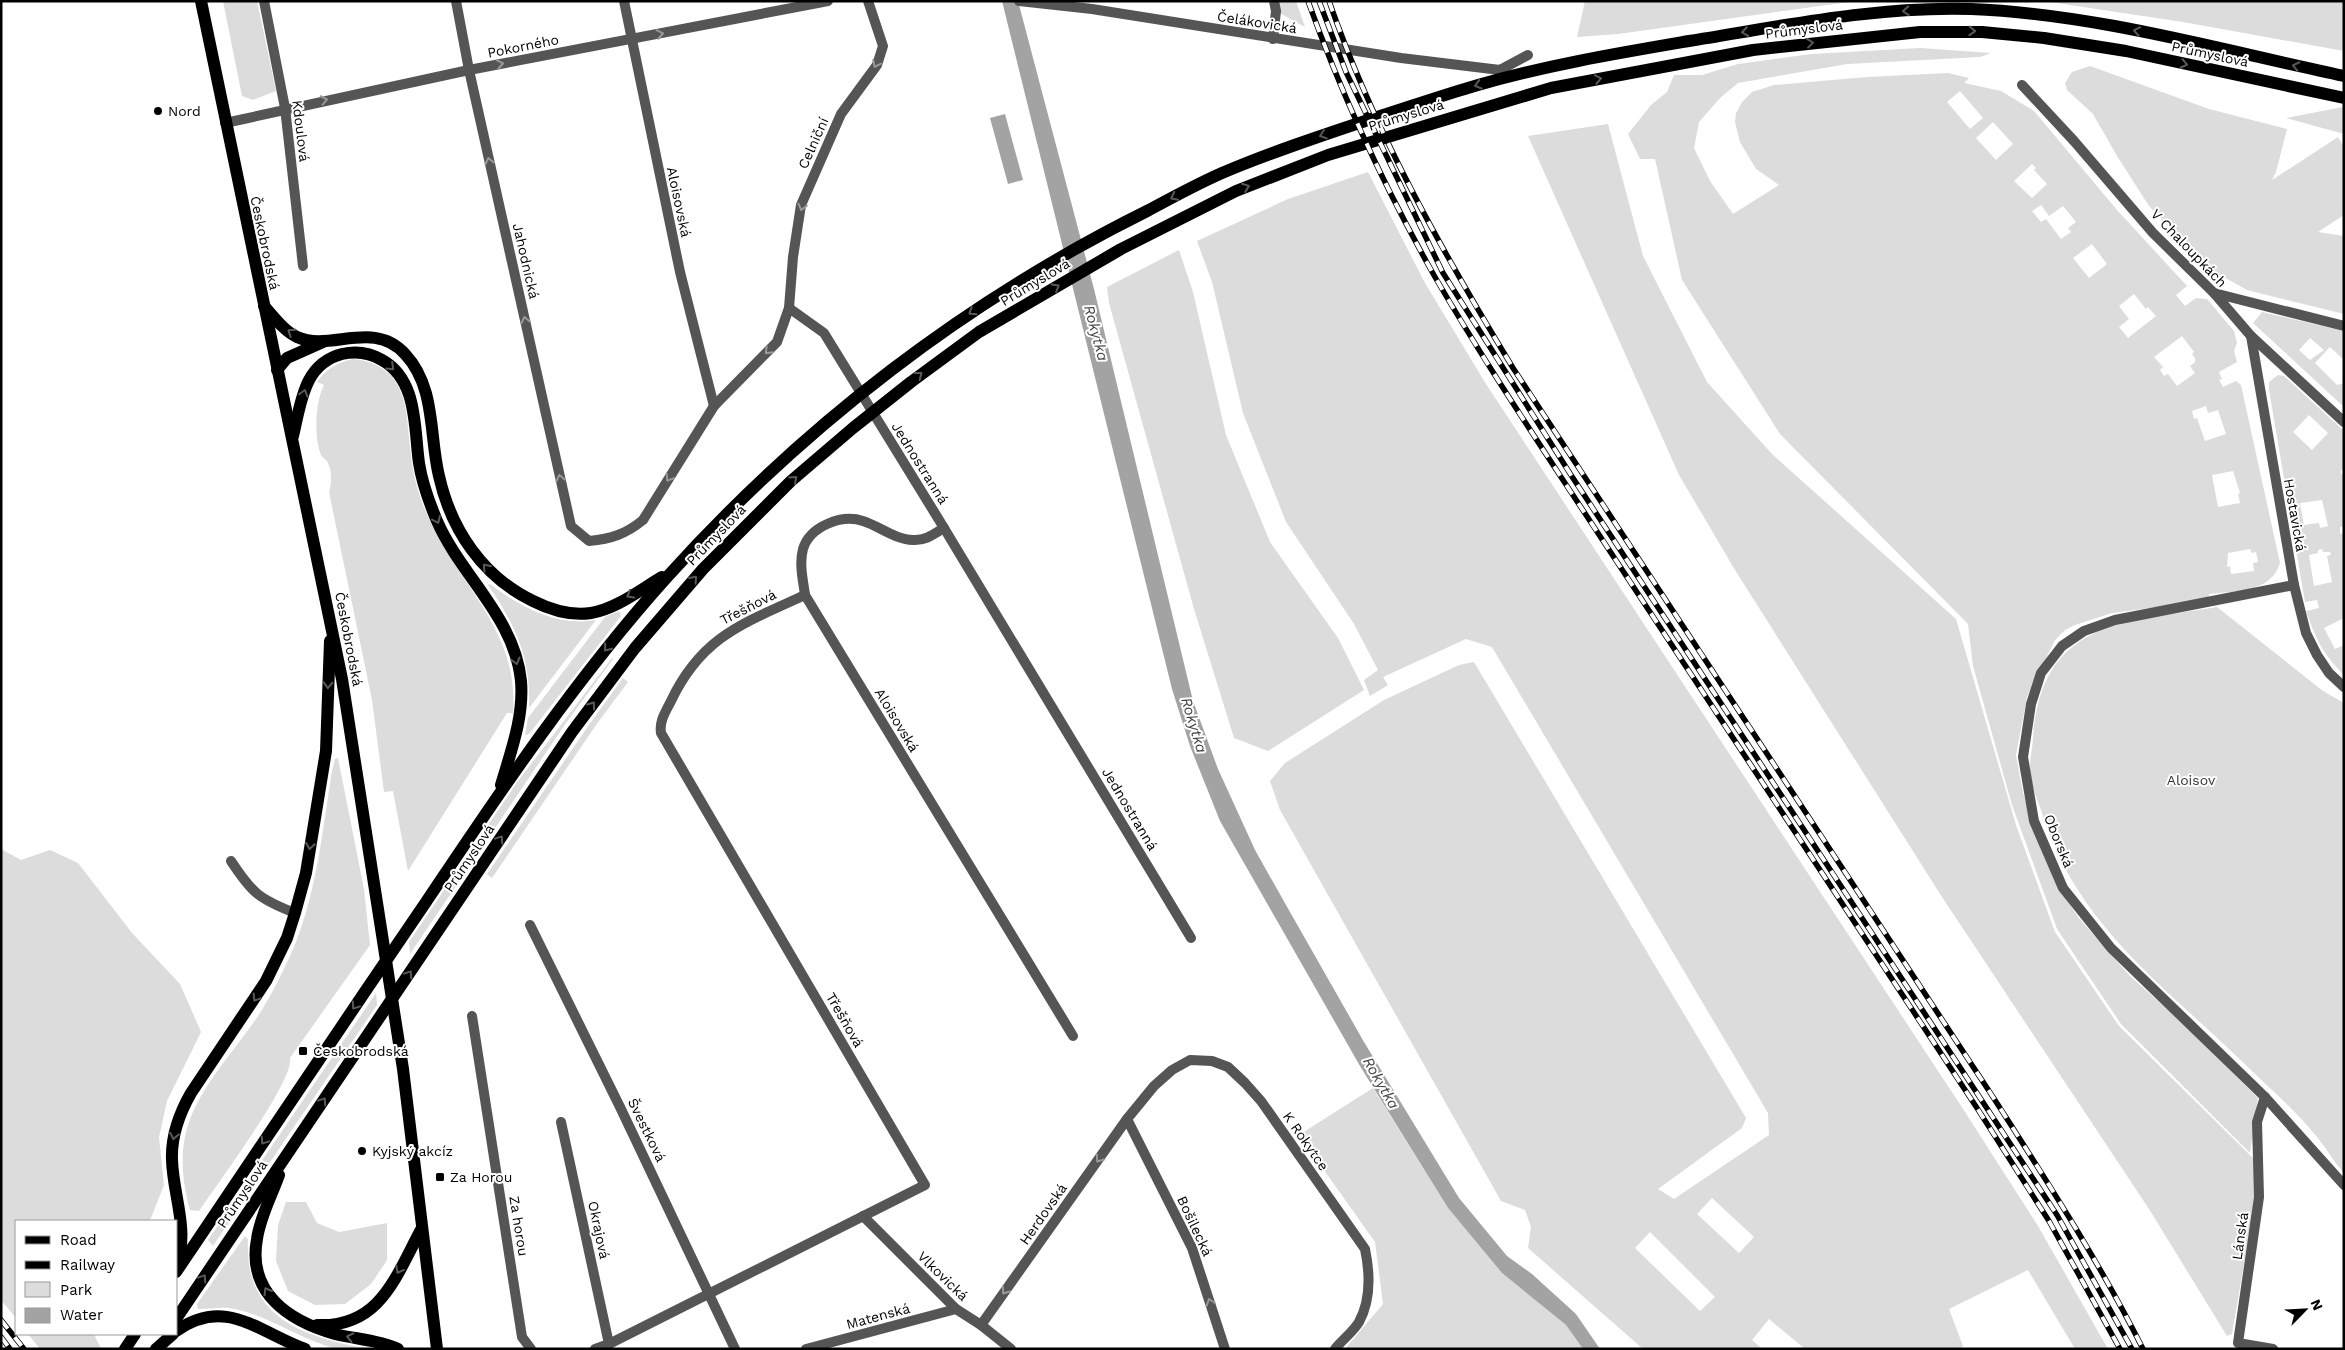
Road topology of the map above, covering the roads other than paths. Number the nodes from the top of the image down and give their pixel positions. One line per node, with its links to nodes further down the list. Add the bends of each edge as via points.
1 (201, 1): 18 (main road, Českobrodská)
2 (264, 1): 17 (street, Kdoulová)
3 (456, 1): 13 (street, Jahodnická)
4 (624, 1): 10 (street, Aloisovská)
5 (828, 1): 10 (street, Pokorného, one-way to 5)
6 (868, 1): 22 (street, Celniční, one-way to 22, via 882,46 877,65 841,114 802,205 793,257)
7 (1019, 1): 9 (street, Čelákovická)
8 (1274, 1): 11 (street)
9 (1030, 2): 11 (street, Čelákovická)
10 (631, 39): 13 (street, Pokorného, one-way to 10); 27 (street, Aloisovská, via 680,272)
11 (1273, 39): 12 (street, Čelákovická, via 1500,70)
12 (1528, 55)
13 (468, 70): 17 (street, Pokorného, one-way to 13); 27 (street, Jahodnická, one-way to 13, via 643,520 609,540 590,540 571,526)
14 (2344, 76): 31 (main road, Průmyslová, one-way to 31, via 2077,20 2017,12 1956,9 1886,12 1810,22 1645,49 1480,84 1322,135 1221,174 1112,228 1045,266 933,339 836,414 744,497)
15 (2022, 85): 20 (street, V Chaloupkách, via 2153,233)
16 (2344, 98): 46 (main road, Průmyslová, one-way to 16, via 596,698 666,610 759,512 853,428 979,332 1121,249 1236,191 1328,155 1550,88 1753,50 1899,33 1963,31 2018,35 2104,47)
17 (285, 108): 18 (street, Pokorného); 19 (street, Kdoulová)
18 (225, 123): 21 (main road, Českobrodská)
19 (303, 266)
20 (2214, 293): 23 (street); 24 (street, V Chaloupkách)
21 (263, 304): 25 (main road, one-way to 21, via 298,337 280,324); 26 (main road, Českobrodská)
22 (790, 308): 27 (street, one-way to 27, via 777,342); 30 (street, Jednostranná, via 824,333)
23 (2344, 326)
24 (2251, 336): 28 (street, V Chaloupkách); 32 (street, Hostavická)
25 (330, 339): 26 (main road, via 287,358); 31 (main road, one-way to 25, via 608,608 590,613 551,609 506,586 471,550 449,509 438,474 427,397 412,362 395,345 382,340 363,337)
26 (277, 370): 29 (main road, Českobrodská)
27 (714, 406)
28 (2344, 422)
29 (292, 440): 34 (main road, Českobrodská); 36 (main road, one-way to 36, via 308,379 326,360 346,353 366,354 386,362 403,381 413,411 419,463 432,508 452,548 499,619 517,660 521,680 520,716)
30 (944, 528): 33 (street, Aloisovská, via 928,538 910,540 855,518 833,521 816,531 804,548); 40 (street, Jednostranná)
31 (672, 571): 36 (main road, Průmyslová, one-way to 36, via 599,658)
32 (2294, 585): 35 (street, Hostavická, via 2306,633 2317,656); 43 (street, Oborská, via 2115,620 2084,631 2062,646 2041,673 2031,704 2023,757 2034,822 2063,888 2111,948)
33 (805, 594): 42 (street, Aloisovská); 48 (street, Třešňová, via 739,625 709,647 682,679 660,726 664,739 925,1185)
34 (330, 618): 38 (main road, one-way to 38, via 326,751 306,873); 49 (main road, Českobrodská, via 351,730 403,1069)
35 (2344, 687)
36 (498, 794): 51 (main road, Průmyslová, one-way to 51)
37 (231, 861): 38 (street, via 258,897)
38 (295, 913): 50 (main road, one-way to 50, via 266,981 194,1088 178,1120 172,1160 183,1236)
39 (530, 925): 52 (street, Švestková)
40 (1191, 938)
41 (472, 1016): 67 (street, Za horou, via 522,1337)
42 (1073, 1036)
43 (2265, 1097): 47 (street, Oborská); 74 (street, Lánská, via 2257,1122 2259,1197 2238,1344)
44 (1127, 1119): 56 (street, Herdovská, one-way to 56); 72 (street, Bošilecká, one-way to 44, via 1192,1248); 73 (street, K Rokytce, via 1154,1086 1190,1060 1212,1061 1228,1067 1245,1083 1261,1101 1364,1249 1370,1272 1366,1300 1359,1322)
45 (561, 1122): 61 (street, Okrajová)
46 (286, 1156): 54 (main road, Průmyslová, one-way to 46); 55 (main road, one-way to 46, via 284,1312 267,1292 256,1256 258,1230)
47 (2344, 1184)
48 (862, 1216): 52 (street, Třešňová); 53 (street, Vlkovická)
49 (422, 1228): 55 (main road, one-way to 55, via 383,1298 371,1310 355,1319 334,1324); 66 (main road, Českobrodská)
50 (178, 1258)
51 (178, 1269)
52 (709, 1292): 61 (street, Třešňová); 69 (street, Švestková)
53 (956, 1309): 56 (street, Vlkovická); 70 (street, Matenská)
54 (178, 1316)
55 (303, 1323): 65 (main road, one-way to 55)
56 (981, 1325): 71 (street, Vlkovická)
57 (178, 1330): 64 (main road, via 204,1317 225,1316 251,1324)
58 (134, 1335): 62 (main road)
59 (165, 1335): 63 (main road)
60 (172, 1335): 63 (main road)
61 (610, 1344): 68 (street, Třešňová)
62 (125, 1348)
63 (156, 1349)
64 (305, 1349)
65 (398, 1349)
66 (437, 1349)
67 (531, 1349)
68 (595, 1349)
69 (734, 1349)
70 (806, 1349)
71 (1011, 1349)
72 (1225, 1349)
73 (1335, 1349)
74 (2273, 1349)

